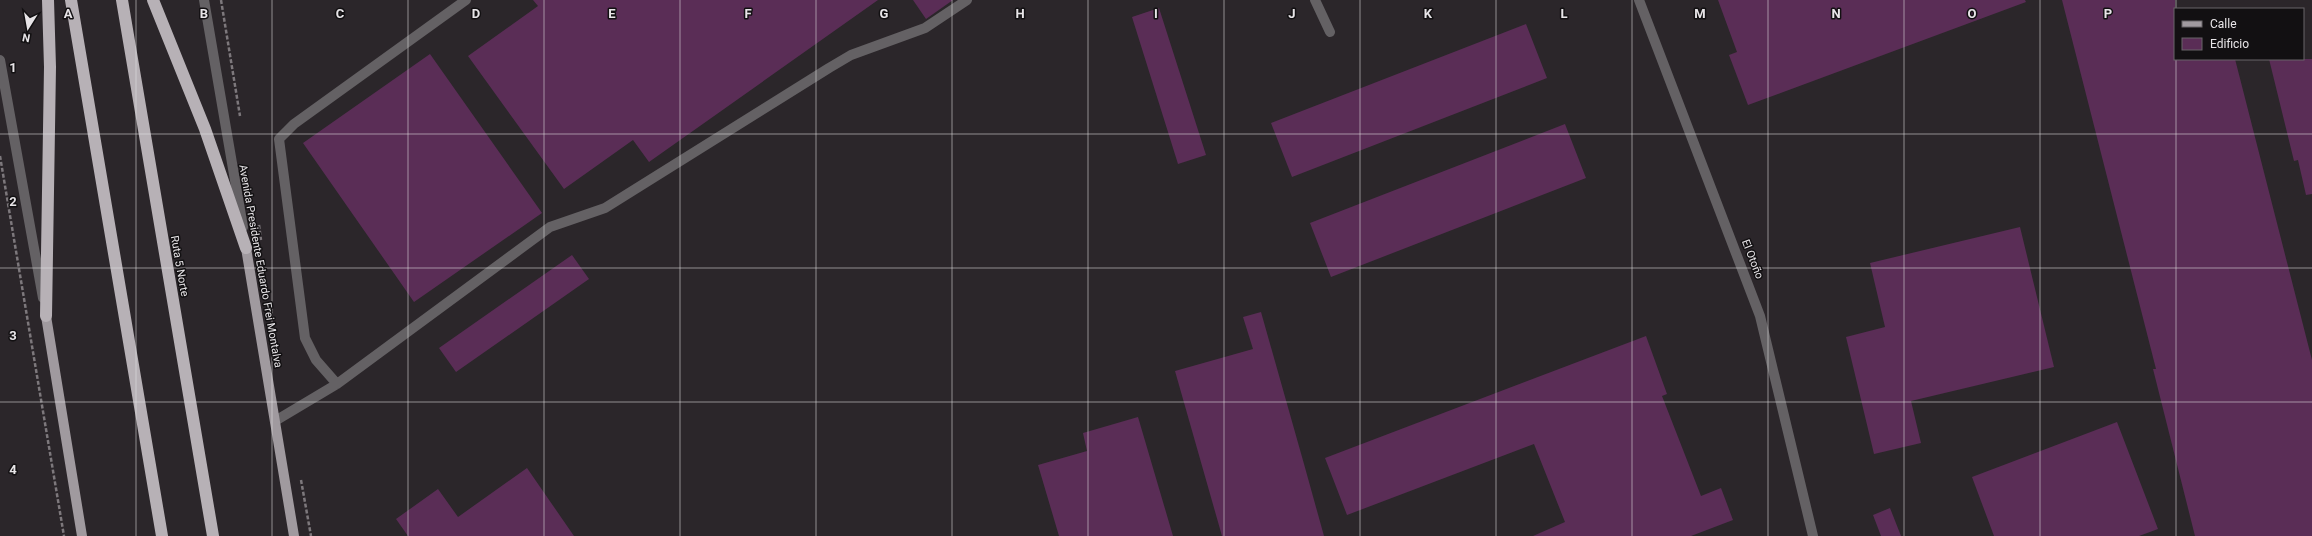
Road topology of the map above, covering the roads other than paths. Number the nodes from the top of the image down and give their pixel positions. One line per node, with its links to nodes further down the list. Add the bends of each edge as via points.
1 (48, 0): 14 (highway, via 50,67)
2 (71, 0): 18 (highway)
3 (122, 0): 19 (highway, Ruta 5 Norte)
4 (153, 0): 13 (highway, via 205,129)
5 (204, 0): 13 (street, Avenida Presidente Eduardo Frei Montalva)
6 (466, 0): 15 (street, via 294,124 279,139 305,338 316,360)
7 (967, 0): 15 (street, via 925,28 851,55 605,208 550,227)
8 (1315, 0): 10 (street)
9 (1639, 0): 21 (street, El Otoño, via 1760,316)
10 (1330, 32)
11 (0, 60): 12 (street)
12 (2, 83): 14 (street)
13 (246, 248): 16 (main road, Avenida Presidente Eduardo Frei Montalva)
14 (46, 316): 17 (main road)
15 (337, 384): 16 (street)
16 (275, 421): 20 (main road, Avenida Presidente Eduardo Frei Montalva)
17 (82, 536)
18 (162, 536)
19 (213, 536)
20 (294, 536)
21 (1813, 536)

